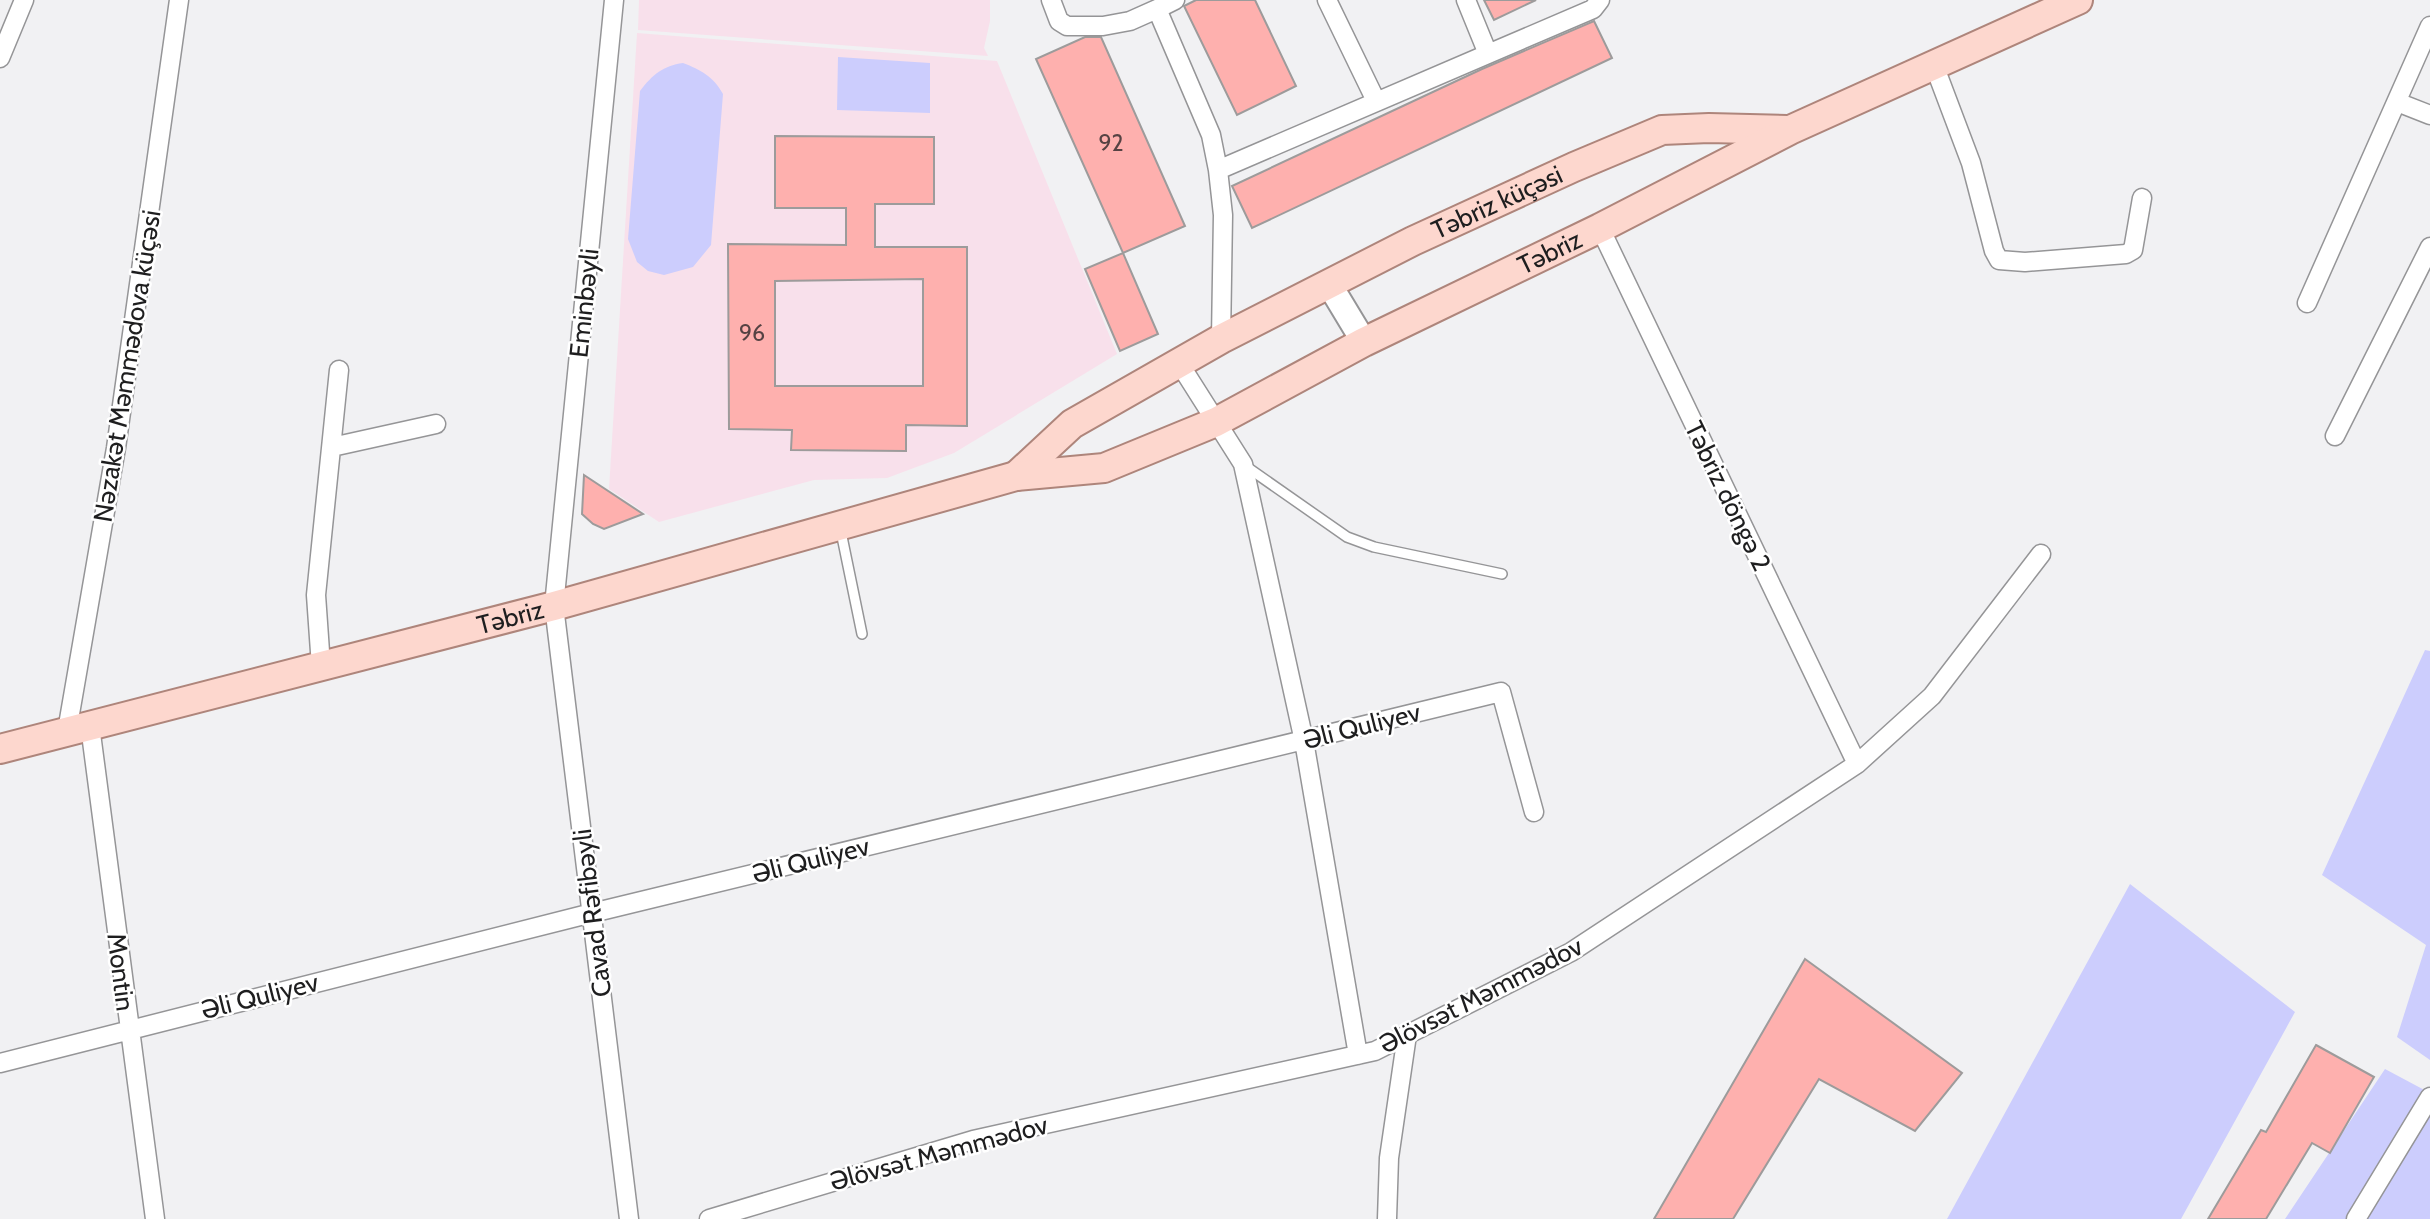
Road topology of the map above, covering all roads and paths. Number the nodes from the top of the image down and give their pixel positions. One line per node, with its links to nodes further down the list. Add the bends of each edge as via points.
1 (24, 0): 13 (street)
2 (179, 0): 41 (street, Nəzakət Məmmədova küçəsi)
3 (614, 0): 38 (street, Eminbəyli)
4 (1051, 0): 10 (street, via 1059,21 1067,26 1130,21)
5 (1175, 0): 10 (street)
6 (1327, 0): 15 (street)
7 (1466, 0): 12 (street)
8 (1600, 0): 12 (street, via 1593,9)
9 (2078, 0): 14 (main road, Təbriz)
10 (1157, 9): 19 (street, via 1211,135)
11 (2430, 26): 16 (street)
12 (1488, 54): 15 (street)
13 (0, 58)
14 (1934, 65): 18 (main road, Təbriz); 20 (street, via 1971,163 1999,260 2126,254 2133,250)
15 (1376, 102): 19 (street)
16 (2397, 102): 17 (street); 24 (street)
17 (2430, 115)
18 (1790, 130): 21 (main road, Təbriz); 23 (main road, Təbriz küçəsi, via 1662,130 1413,241)
19 (1218, 170): 25 (street, via 1223,215)
20 (2142, 198)
21 (1600, 228): 26 (main road, Təbriz); 44 (street, Təbriz döngə 2)
22 (2430, 247): 31 (street)
23 (1329, 284): 25 (main road, Təbriz küçəsi); 26 (main road)
24 (2307, 303)
25 (1221, 339): 27 (main road, Təbriz)
26 (1364, 342): 29 (main road, Təbriz)
27 (1178, 363): 29 (street); 34 (main road, Təbriz, via 1072,424)
28 (339, 370): 32 (street)
29 (1216, 422): 33 (street); 34 (main road, Təbriz, via 1104,468)
30 (436, 424): 32 (street)
31 (2335, 436)
32 (332, 447): 40 (street, via 316,595)
33 (1243, 464): 37 (lane, via 1347,537); 42 (street)
34 (1016, 476): 35 (main road, Təbriz)
35 (839, 526): 38 (main road, Təbriz); 39 (lane)
36 (2041, 554): 44 (street, Əlövsət Məmmədov, via 1932,696)
37 (1502, 574)
38 (554, 606): 40 (main road, Təbriz); 46 (street, Cavad Rəfibəyli)
39 (862, 634)
40 (321, 666): 41 (main road, Təbriz)
41 (79, 729): 43 (main road, Təbriz); 47 (street, Montin)
42 (1304, 741): 45 (street, Əli Quliyev, via 1501,692); 46 (street, Əli Quliyev); 49 (street)
43 (0, 749)
44 (1857, 764): 48 (street, Əlövsət Məmmədov, via 1571,952)
45 (1534, 812)
46 (592, 913): 47 (street, Əli Quliyev); 53 (street, Cavad Rəfibəyli)
47 (129, 1029): 50 (street, Əli Quliyev); 52 (street, Montin)
48 (1407, 1035): 49 (street, Əlövsət Məmmədov); 55 (street, via 1389,1158)
49 (1358, 1055): 54 (street, Əlövsət Məmmədov, via 973,1140)
50 (0, 1063)
51 (2430, 1097): 56 (street)
52 (155, 1219)
53 (629, 1219)
54 (709, 1219)
55 (1387, 1219)
56 (2356, 1219)

